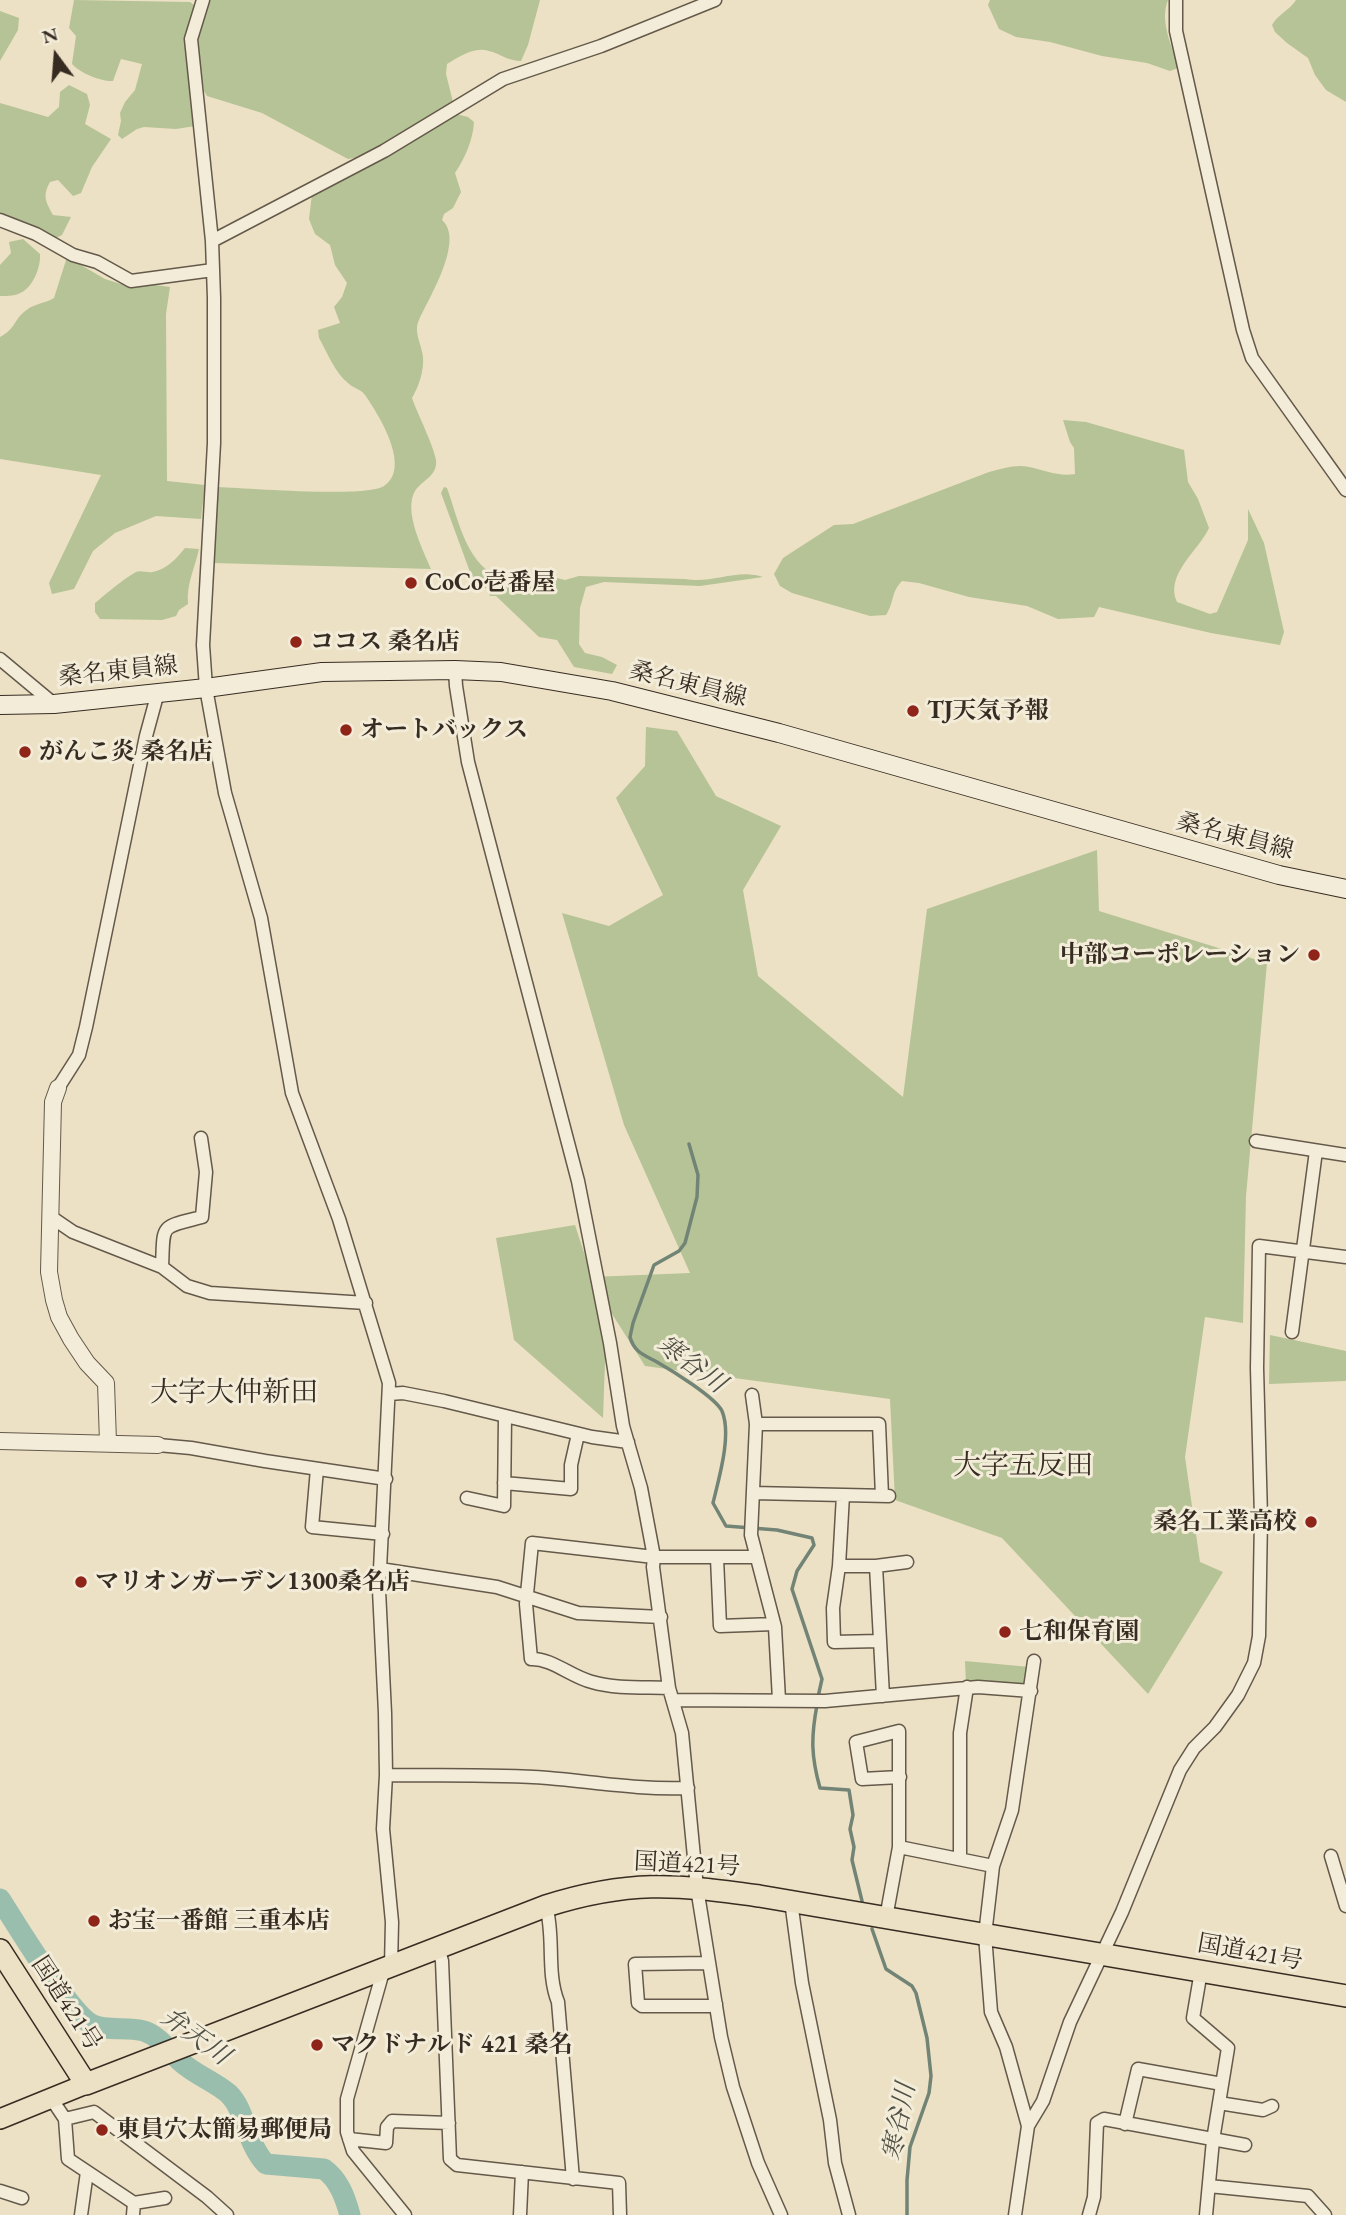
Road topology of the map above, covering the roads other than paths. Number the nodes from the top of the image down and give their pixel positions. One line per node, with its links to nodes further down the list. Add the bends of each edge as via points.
1 (204, 0): 5 (street, via 191,39)
2 (715, 0): 5 (street, via 503,79 384,151)
3 (1176, 0): 7 (street, via 1176,31 1252,358)
4 (0, 220): 6 (street, via 131,281)
5 (212, 241): 6 (street)
6 (213, 270): 10 (street, via 215,403 203,623)
7 (1346, 490)
8 (0, 659): 12 (street)
9 (456, 670): 10 (main road, 桑名東員線, via 322,672); 14 (main road, 桑名東員線, via 502,672 612,691 779,733 1279,875); 33 (street, via 468,762 580,1191)
10 (206, 688): 11 (main road, 桑名東員線); 24 (street, via 225,793 261,918 292,1093)
11 (158, 692): 12 (main road, 桑名東員線); 15 (street, via 79,1055)
12 (54, 704): 13 (main road, 桑名東員線)
13 (0, 705)
14 (1346, 889)
15 (58, 1088): 20 (street, via 53,1102)
16 (201, 1138): 23 (street, via 206,1172 202,1217 168,1226)
17 (1256, 1141): 18 (street)
18 (1317, 1151): 19 (street); 21 (street)
19 (1346, 1154)
20 (51, 1217): 23 (street, via 73,1232); 32 (street, via 54,1300 71,1339 106,1383)
21 (1304, 1252): 22 (street); 25 (street); 74 (street, via 1259,1246 1261,1517 1259,1636 1254,1663 1238,1695 1180,1770)
22 (1346, 1257)
23 (162, 1267): 24 (street, via 187,1286 210,1293)
24 (366, 1303): 26 (street)
25 (1292, 1332)
26 (389, 1394): 28 (street); 36 (street)
27 (752, 1395): 29 (street)
28 (505, 1417): 30 (street); 37 (street)
29 (756, 1424): 38 (street); 39 (street, via 879,1424 886,1496)
30 (578, 1434): 33 (street); 37 (street, via 571,1489)
31 (0, 1441): 32 (street)
32 (108, 1442): 34 (street)
33 (628, 1442): 42 (street)
34 (158, 1445): 35 (street)
35 (317, 1469): 36 (street); 41 (street, via 312,1527)
36 (386, 1479): 41 (street)
37 (505, 1483): 40 (street, via 504,1506)
38 (752, 1493): 39 (street); 44 (street, via 751,1529)
39 (843, 1495): 46 (street)
40 (467, 1498)
41 (383, 1534): 48 (street)
42 (654, 1557): 43 (street); 49 (street, via 532,1543); 50 (street)
43 (717, 1558): 44 (street); 51 (street, via 719,1626)
44 (757, 1558): 51 (street)
45 (907, 1562): 47 (street)
46 (839, 1566): 47 (street); 52 (street, via 834,1642)
47 (876, 1566): 52 (street)
48 (380, 1569): 49 (street, via 497,1587); 59 (street)
49 (527, 1597): 50 (street, via 578,1613); 56 (street, via 531,1659 601,1685)
50 (661, 1617): 56 (street)
51 (774, 1624): 58 (street)
52 (879, 1641): 57 (street)
53 (1034, 1661): 55 (street)
54 (967, 1687): 55 (street); 57 (street); 64 (street, via 960,1733)
55 (1031, 1691): 65 (street, via 1012,1810)
56 (671, 1694): 58 (street); 61 (street, via 682,1733)
57 (883, 1696): 58 (street, via 819,1702)
58 (779, 1700)
59 (386, 1775): 61 (street, via 481,1775); 76 (street, via 383,1829 392,1922)
60 (900, 1777): 60 (street, via 862,1779 856,1742 899,1731); 62 (street)
61 (688, 1788): 66 (street)
62 (898, 1847): 64 (street); 70 (street)
63 (1331, 1856): 69 (street)
64 (960, 1859): 65 (street)
65 (993, 1866): 71 (street)
66 (697, 1888): 67 (highway, 国道421号); 68 (highway, 国道421号, via 626,1887); 75 (street)
67 (790, 1901): 70 (highway, 国道421号); 107 (street, via 835,2163)
68 (546, 1906): 72 (highway, 国道421号); 95 (street)
69 (1346, 1906)
70 (886, 1918): 71 (highway, 国道421号)
71 (985, 1935): 74 (highway, 国道421号); 89 (street, via 992,2012)
72 (438, 1948): 76 (highway, 国道421号); 87 (street)
73 (0, 1950): 80 (highway, 国道421号)
74 (1102, 1954): 77 (highway, 国道421号); 89 (street, via 1070,2022 1043,2101)
75 (709, 1963): 79 (street); 79 (street, via 635,1964 638,2003)
76 (388, 1967): 80 (highway, 国道421号); 90 (street, via 347,2099)
77 (1201, 1971): 78 (highway, 国道421号); 81 (street, via 1194,2018 1228,2048)
78 (1346, 1996)
79 (716, 2004): 106 (street, via 733,2087)
80 (86, 2084): 82 (main road)
81 (1222, 2084): 83 (street); 88 (street, via 1138,2069)
82 (51, 2098): 85 (main road); 86 (street)
83 (1219, 2103): 84 (street, via 1263,2110); 91 (street)
84 (1272, 2106)
85 (0, 2119)
86 (65, 2119): 93 (street, via 68,2159); 102 (street, via 94,2112)
87 (449, 2123): 90 (street, via 392,2121 386,2143); 94 (street, via 450,2159 457,2165)
88 (1125, 2124): 91 (street); 109 (street, via 1104,2119 1097,2123)
89 (1028, 2126): 108 (street)
90 (349, 2139): 103 (street, via 364,2167)
91 (1213, 2140): 92 (street); 96 (street)
92 (1245, 2145)
93 (87, 2172): 100 (street); 101 (street)
94 (522, 2172): 95 (street); 104 (street)
95 (573, 2179): 105 (street, via 619,2183)
96 (1209, 2186): 110 (street); 111 (street, via 1308,2196)
97 (0, 2191): 98 (street)
98 (22, 2198)
99 (165, 2198): 100 (street)
100 (133, 2209)
101 (81, 2215)
102 (227, 2215)
103 (405, 2215)
104 (520, 2215)
105 (620, 2215)
106 (781, 2215)
107 (849, 2215)
108 (1016, 2215)
109 (1089, 2215)
110 (1206, 2215)
111 (1325, 2215)

